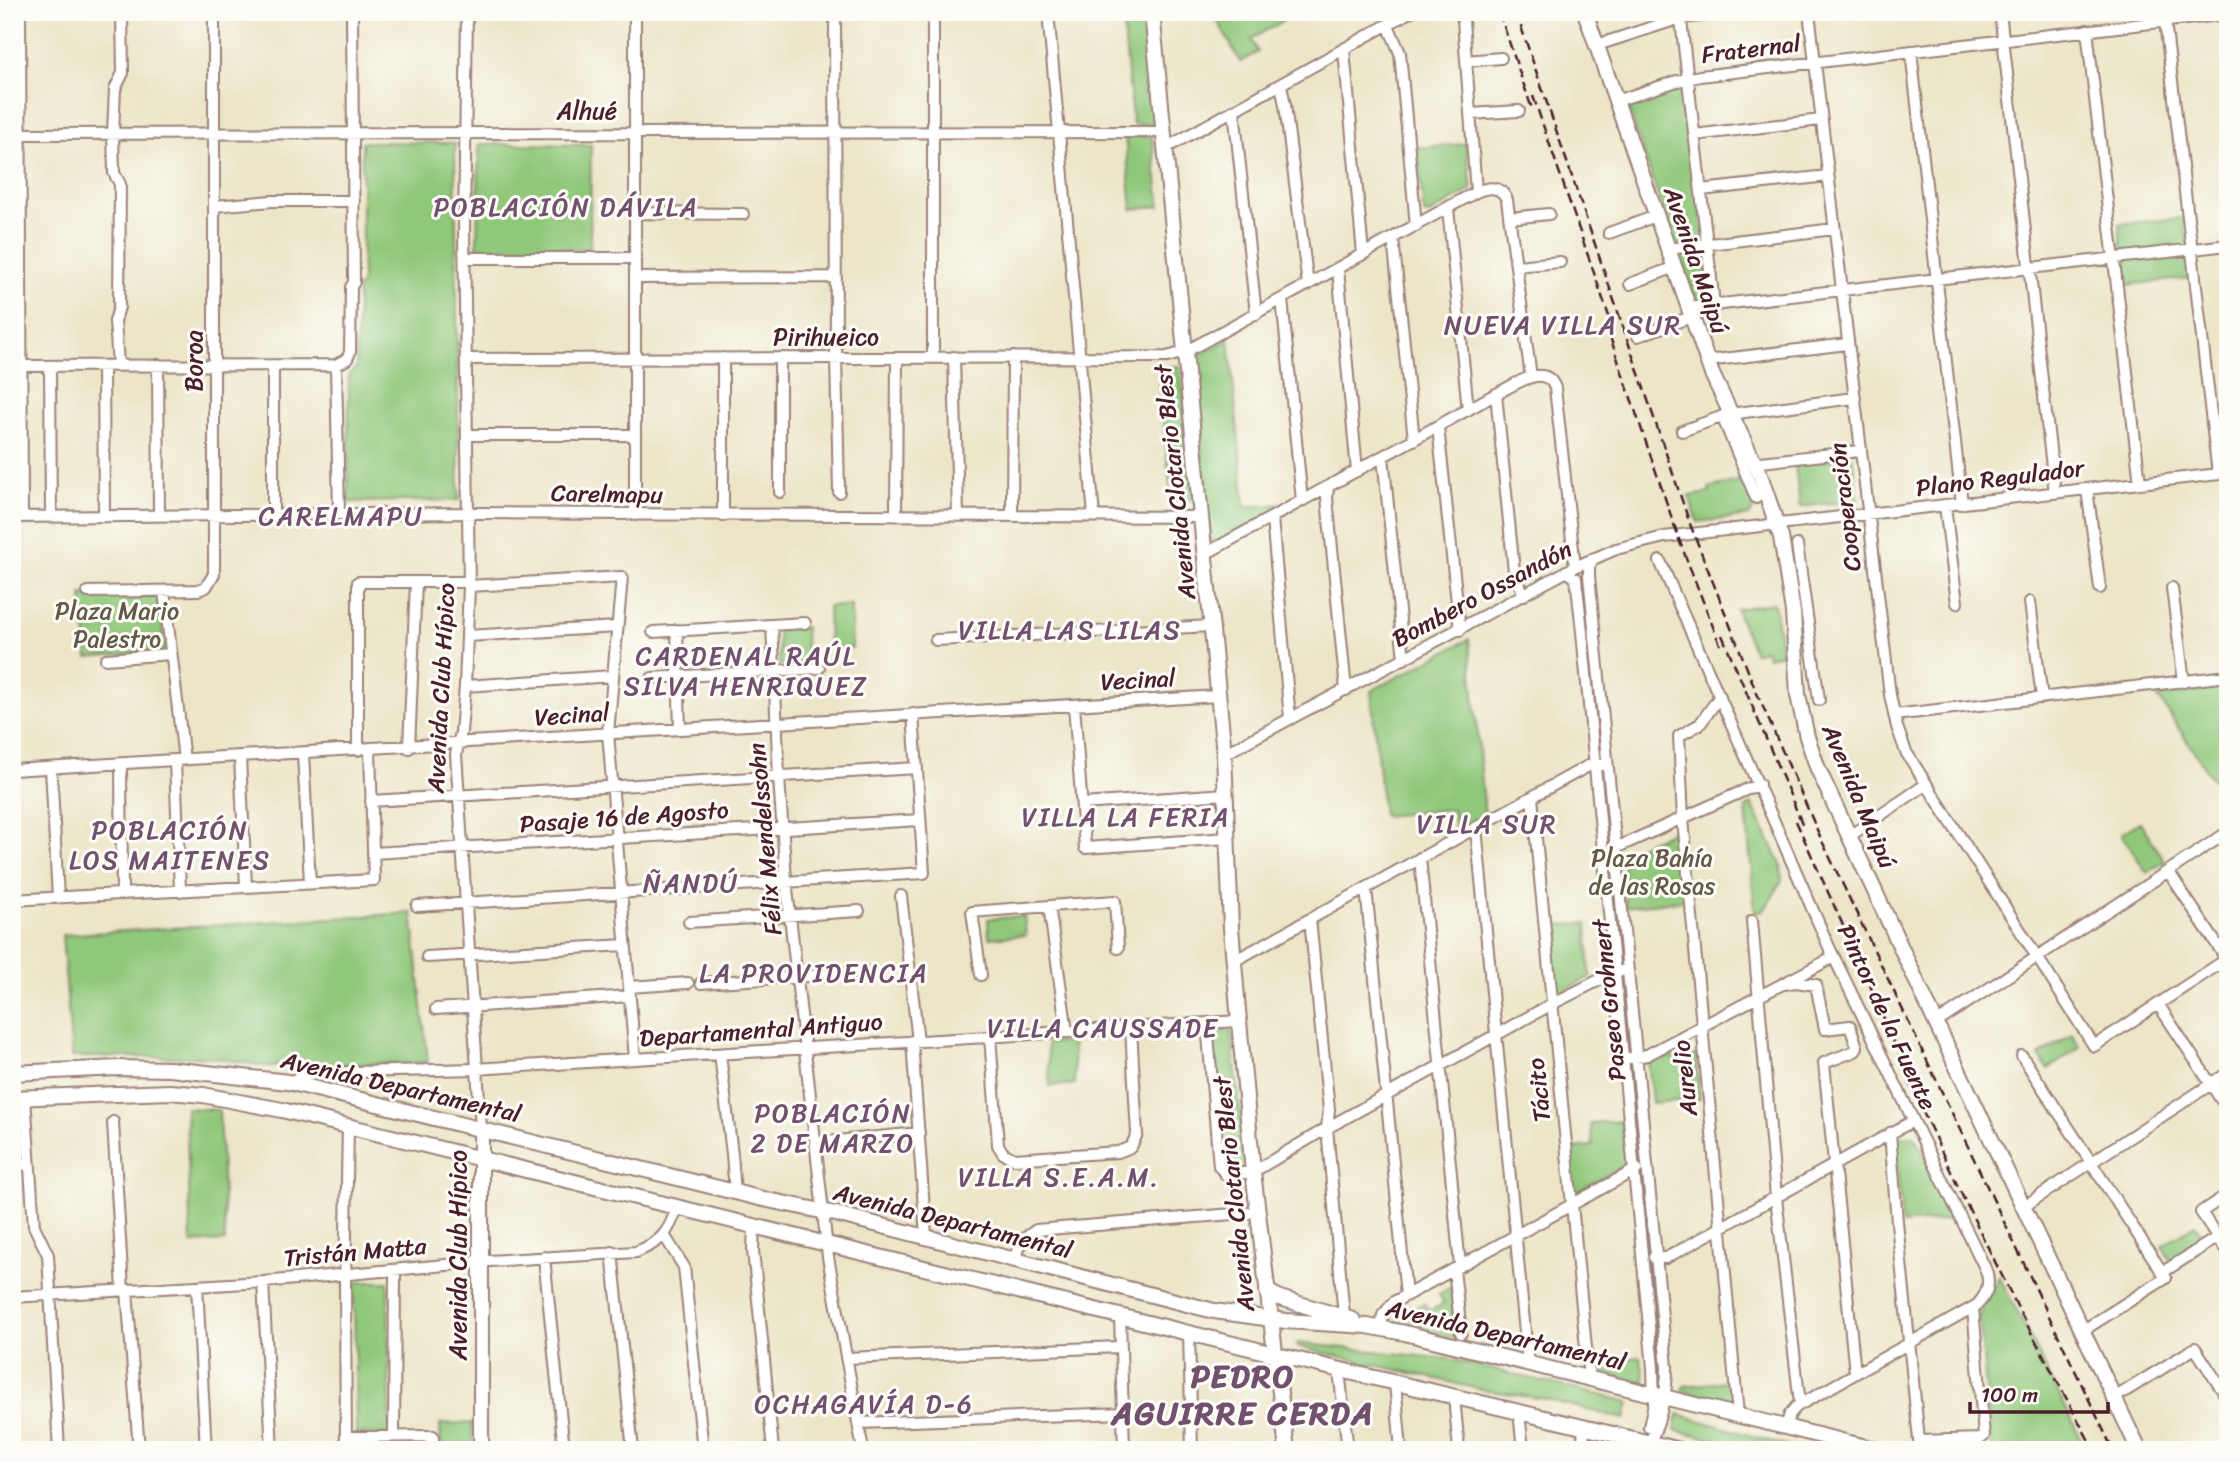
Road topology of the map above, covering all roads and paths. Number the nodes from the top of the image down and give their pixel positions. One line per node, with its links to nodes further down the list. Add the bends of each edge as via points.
1 (20, 12): 44 (street)
2 (122, 12): 45 (street, via 123,73 115,89)
3 (214, 12): 40 (street, Boroa)
4 (352, 12): 41 (street)
5 (467, 12): 42 (street, Avenida Club Hípico)
6 (635, 12): 36 (street)
7 (835, 12): 43 (street)
8 (933, 12): 37 (street)
9 (1048, 12): 38 (street)
10 (1152, 12): 39 (main road, Avenida Clotario Blest)
11 (1410, 12): 20 (street)
12 (1461, 12): 27 (street)
13 (1585, 12): 23 (main road, Avenida Maipú)
14 (1739, 12): 18 (street)
15 (1809, 12): 28 (street, Cooperación)
16 (2000, 12): 22 (street)
17 (2228, 14): 19 (street, Fraternal)
18 (1681, 15): 23 (street); 29 (street)
19 (2165, 21): 21 (street, Fraternal); 66 (street)
20 (1388, 24): 24 (street); 59 (street, via 1400,53)
21 (2087, 30): 22 (street, Fraternal); 70 (street)
22 (2003, 40): 25 (street, Fraternal); 75 (street)
23 (1597, 45): 31 (main road, Avenida Maipú)
24 (1344, 50): 30 (street); 67 (street)
25 (1910, 51): 28 (street, Fraternal); 78 (street)
26 (1501, 58): 27 (street)
27 (1466, 61): 34 (street)
28 (1815, 62): 29 (street, Fraternal); 35 (street, Cooperación)
29 (1688, 78): 31 (street, Fraternal); 46 (street)
30 (1280, 85): 32 (street); 80 (street)
31 (1616, 101): 57 (main road, Avenida Maipú)
32 (1234, 110): 47 (street); 85 (street)
33 (1519, 111): 34 (street)
34 (1470, 114): 50 (street)
35 (1821, 120): 46 (street); 48 (street, Cooperación)
36 (635, 132): 42 (street, Alhué); 43 (street, Alhué); 54 (street)
37 (933, 132): 38 (street, Alhué); 43 (street, Alhué); 96 (street)
38 (1059, 132): 39 (street, Alhué); 90 (street)
39 (1163, 132): 47 (main road, Avenida Clotario Blest)
40 (214, 133): 41 (street, Alhué); 45 (street, Alhué); 52 (street, Boroa)
41 (354, 133): 42 (street, Alhué); 51 (street)
42 (465, 133): 68 (street, Avenida Club Hípico)
43 (836, 133): 76 (street)
44 (16, 134): 45 (street, Alhué); 105 (street)
45 (113, 134): 100 (street, via 114,173 120,184)
46 (1695, 135): 49 (street)
47 (1164, 149): 88 (main road, Avenida Clotario Blest)
48 (1828, 176): 49 (street); 60 (street, Cooperación)
49 (1701, 190): 63 (street)
50 (1476, 192): 53 (street); 58 (street, Paseo Grohnert, via 1497,189 1505,195)
51 (354, 201): 52 (street); 104 (street, via 350,352)
52 (214, 206): 102 (street, Boroa)
53 (1448, 208): 59 (street); 111 (street)
54 (635, 213): 55 (street); 69 (street)
55 (743, 214)
56 (1549, 214): 58 (street)
57 (1656, 216): 61 (street); 65 (main road, Avenida Maipú)
58 (1510, 218): 72 (street, Paseo Grohnert)
59 (1416, 226): 62 (street)
60 (1834, 229): 63 (street); 81 (street, Cooperación)
61 (1609, 233)
62 (1393, 238): 67 (street); 117 (street)
63 (1707, 244): 65 (street); 83 (street)
64 (2228, 245): 66 (street)
65 (1668, 249): 73 (main road, Avenida Maipú)
66 (2192, 249): 70 (street); 122 (street)
67 (1363, 254): 74 (street)
68 (465, 258): 69 (street); 98 (street, Avenida Club Hípico)
69 (635, 258): 77 (street)
70 (2114, 258): 75 (street); 123 (street)
71 (1560, 262): 72 (street)
72 (1516, 266): 108 (street, Paseo Grohnert)
73 (1675, 267): 79 (street); 84 (main road, Avenida Maipú)
74 (1338, 268): 80 (street); 121 (street)
75 (2029, 268): 78 (street); 128 (street)
76 (836, 277): 77 (street); 94 (street)
77 (635, 278): 91 (street)
78 (1936, 278): 81 (street); 131 (street)
79 (1630, 284)
80 (1308, 285): 82 (street)
81 (1841, 289): 83 (street); 87 (street, Cooperación)
82 (1282, 299): 85 (street); 130 (street)
83 (1714, 304): 84 (street)
84 (1690, 312): 86 (street); 99 (main road, Avenida Maipú)
85 (1256, 314): 88 (street)
86 (1638, 336)
87 (1847, 344): 99 (street); 110 (street, Cooperación)
88 (1185, 352): 90 (street, Pirihueico); 148 (main road, Avenida Clotario Blest)
89 (1013, 357): 90 (street, Pirihueico); 97 (street, Pirihueico); 145 (street)
90 (1079, 357): 146 (street)
91 (635, 358): 92 (street, Pirihueico); 98 (street, Pirihueico); 116 (street)
92 (723, 358): 93 (street, Pirihueico); 142 (street)
93 (779, 358): 94 (street, Pirihueico); 126 (street)
94 (835, 358): 95 (street, Pirihueico); 127 (street)
95 (897, 358): 96 (street, Pirihueico); 143 (street)
96 (933, 358): 97 (street, Pirihueico)
97 (954, 358): 144 (street)
98 (467, 359): 115 (street, Avenida Club Hípico)
99 (1707, 361): 112 (main road, Avenida Maipú)
100 (118, 365): 101 (street); 107 (street)
101 (159, 365): 102 (street); 141 (street)
102 (215, 365): 103 (street); 136 (street, Boroa)
103 (272, 365): 104 (street); 134 (street)
104 (336, 365): 135 (street)
105 (17, 366): 106 (street); 147 (street)
106 (50, 366): 107 (street); 139 (street)
107 (103, 366): 140 (street)
108 (1534, 376): 109 (street); 155 (street, Paseo Grohnert, via 1549,379 1555,388)
109 (1496, 394): 111 (street); 162 (street, via 1514,571)
110 (1854, 398): 112 (street); 118 (street, Cooperación)
111 (1468, 410): 113 (street)
112 (1726, 415): 114 (street); 129 (street, Avenida Maipú); 150 (main road, Avenida Maipú, via 1760,475)
113 (1438, 426): 117 (street); 170 (street)
114 (1682, 430)
115 (468, 435): 116 (street); 133 (street, Avenida Club Hípico)
116 (635, 435): 137 (street)
117 (1414, 440): 119 (street)
118 (1859, 451): 120 (street); 138 (street, Cooperación)
119 (1383, 457): 121 (street); 176 (street)
120 (1761, 462)
121 (1357, 471): 124 (street)
122 (2223, 473): 123 (street, Plano Regulador)
123 (2140, 483): 125 (street, Plano Regulador)
124 (1328, 487): 130 (street); 189 (street)
125 (2087, 489): 128 (street, Plano Regulador); 158 (street)
126 (780, 492)
127 (839, 492)
128 (2055, 493): 131 (street, Plano Regulador)
129 (1756, 498)
130 (1302, 502): 149 (street)
131 (1962, 504): 132 (street, Plano Regulador)
132 (1945, 506): 138 (street, Plano Regulador); 164 (street)
133 (470, 513): 135 (street, Carelmapu); 137 (street, Carelmapu); 157 (street, Avenida Club Hípico)
134 (273, 514): 135 (street, Carelmapu); 136 (street, Carelmapu)
135 (339, 514)
136 (215, 515): 141 (street, Carelmapu); 160 (street, Boroa, via 211,581 198,590)
137 (635, 515): 142 (street, Carelmapu)
138 (1867, 515): 150 (street, Plano Regulador); 196 (street, Cooperación)
139 (51, 516): 140 (street, Carelmapu); 147 (street, Carelmapu)
140 (104, 516): 141 (street, Carelmapu)
141 (159, 516)
142 (723, 516): 143 (street, Carelmapu)
143 (896, 516): 144 (street, Carelmapu)
144 (958, 516): 145 (street, Carelmapu)
145 (1012, 516): 146 (street, Carelmapu)
146 (1094, 516): 148 (street, Carelmapu)
147 (17, 517)
148 (1202, 517): 152 (main road, Avenida Clotario Blest)
149 (1272, 518): 152 (street); 197 (street)
150 (1777, 525): 153 (street, Bombero Ossandón, via 1664,537); 184 (main road, Avenida Maipú, via 1790,591)
151 (1797, 545): 181 (street, Avenida Maipú)
152 (1205, 554): 167 (main road, Avenida Clotario Blest)
153 (1594, 558): 155 (street, Bombero Ossandón); 185 (street, Paseo Grohnert, via 1589,570)
154 (1660, 561): 191 (street, Pintor de la Fuente)
155 (1571, 569): 162 (street, Bombero Ossandón); 186 (street, Paseo Grohnert, via 1577,583)
156 (416, 582): 157 (street); 202 (street); 203 (street, via 358,582)
157 (469, 584): 168 (street, via 622,577); 172 (street, Avenida Club Hípico)
158 (2100, 588)
159 (2172, 588): 187 (street)
160 (164, 591): 161 (street, Boroa); 174 (street)
161 (88, 592)
162 (1524, 595): 170 (street, Bombero Ossandón)
163 (2030, 602): 192 (street)
164 (1957, 603)
165 (805, 623): 166 (street)
166 (772, 625): 169 (street); 178 (street, Félix Mendelssohn)
167 (1212, 626): 173 (street); 190 (main road, Avenida Clotario Blest)
168 (617, 627): 172 (street); 179 (street)
169 (677, 630): 171 (street); 180 (street)
170 (1460, 630): 176 (street, Bombero Ossandón)
171 (653, 632)
172 (467, 636): 188 (street, Avenida Club Hípico)
173 (936, 640)
174 (171, 654): 175 (street); 207 (street)
175 (106, 659)
176 (1404, 659): 189 (street, Bombero Ossandón)
177 (819, 668): 178 (street)
178 (775, 671): 180 (street); 198 (street, Félix Mendelssohn)
179 (613, 676): 188 (street); 200 (street)
180 (678, 676): 183 (street); 199 (street)
181 (1815, 676): 184 (street); 193 (street, Avenida Maipú)
182 (2228, 676): 187 (street)
183 (652, 678)
184 (1796, 678): 228 (main road, Avenida Maipú, via 1812,752)
185 (1599, 680): 186 (street); 209 (street, Paseo Grohnert)
186 (1586, 681): 210 (street, Paseo Grohnert)
187 (2184, 682): 192 (street)
188 (465, 686): 201 (street, Avenida Club Hípico)
189 (1346, 690): 197 (street, Bombero Ossandón)
190 (1218, 696): 194 (street, Vecinal); 205 (main road, Avenida Clotario Blest)
191 (1720, 696): 215 (street, Pintor de la Fuente); 223 (street, Aurelio, via 1700,724 1679,736)
192 (2042, 698): 196 (street)
193 (1819, 700)
194 (1074, 705): 195 (street, Vecinal); 222 (street)
195 (914, 714): 198 (street, Vecinal); 212 (street)
196 (1894, 715): 216 (street, Cooperación, via 1906,752)
197 (1290, 719): 205 (street, Bombero Ossandón)
198 (777, 724): 199 (street, Vecinal); 214 (street, Félix Mendelssohn)
199 (680, 729): 200 (street, Vecinal)
200 (608, 733): 201 (street, Vecinal); 217 (street)
201 (457, 745): 202 (street, Vecinal); 219 (street, Avenida Club Hípico)
202 (409, 748): 203 (street, Vecinal)
203 (364, 750): 204 (street, Vecinal); 221 (street)
204 (303, 754): 206 (street, Vecinal); 238 (street)
205 (1224, 754): 218 (main road, Avenida Clotario Blest)
206 (240, 757): 207 (street, Vecinal); 239 (street)
207 (179, 761): 208 (street, Vecinal); 241 (street)
208 (121, 764): 211 (street, Vecinal); 243 (street)
209 (1607, 764): 210 (street); 232 (street, Paseo Grohnert)
210 (1594, 766): 220 (street); 233 (street, Paseo Grohnert)
211 (51, 768): 213 (street, Vecinal); 245 (street)
212 (917, 768): 214 (street); 224 (street)
213 (12, 770)
214 (779, 777): 217 (street); 225 (street, Félix Mendelssohn)
215 (1759, 784): 223 (street); 260 (street, Pintor de la Fuente)
216 (1926, 785): 228 (street); 258 (street, Cooperación)
217 (612, 786): 219 (street); 229 (street)
218 (1226, 794): 222 (street); 230 (main road, Avenida Clotario Blest)
219 (458, 796): 221 (street); 231 (street, Avenida Club Hípico)
220 (1532, 797): 226 (street); 273 (street, Tácito)
221 (371, 801): 234 (street)
222 (1082, 804): 230 (street, via 1086,848)
223 (1683, 819): 232 (street); 280 (street, Aurelio)
224 (920, 820): 225 (street, Pasaje 16 de Agosto); 237 (street, via 924,873)
225 (782, 828): 229 (street, Pasaje 16 de Agosto); 237 (street, Félix Mendelssohn)
226 (1476, 828): 235 (street); 283 (street)
227 (2228, 832): 236 (street)
228 (1849, 837): 279 (main road, Avenida Maipú)
229 (617, 838): 231 (street, Pasaje 16 de Agosto); 242 (street)
230 (1228, 838): 262 (main road, Avenida Clotario Blest)
231 (462, 848): 234 (street, Pasaje 16 de Agosto); 247 (street, Avenida Club Hípico)
232 (1615, 849): 233 (street); 263 (street, Paseo Grohnert)
233 (1602, 851): 265 (street, Paseo Grohnert)
234 (373, 853): 238 (street, via 374,880)
235 (1420, 858): 240 (street); 292 (street)
236 (2168, 871): 258 (street); 261 (street)
237 (786, 880): 242 (street); 251 (street, Félix Mendelssohn)
238 (310, 883): 239 (street)
239 (246, 887): 241 (street)
240 (1366, 888): 252 (street); 298 (street)
241 (180, 891): 243 (street)
242 (621, 893): 247 (street); 255 (street)
243 (122, 894): 245 (street)
244 (901, 897): 285 (street)
245 (58, 898): 246 (street)
246 (12, 900)
247 (465, 902): 248 (street); 257 (street, Avenida Club Hípico)
248 (417, 906)
249 (1049, 906): 256 (street, via 1115,901); 267 (street, via 972,912); 282 (street)
250 (859, 911): 251 (street)
251 (790, 914): 254 (street); 266 (street, Félix Mendelssohn)
252 (1310, 919): 262 (street); 304 (street)
253 (1752, 921): 272 (street)
254 (689, 922)
255 (625, 945): 257 (street); 271 (street)
256 (1118, 948)
257 (468, 954): 259 (street); 275 (street, Avenida Club Hípico)
258 (2038, 956): 274 (street, Cooperación, via 2094,1046); 279 (street)
259 (427, 957)
260 (1834, 957): 270 (street); 301 (street, Pintor de la Fuente)
261 (2227, 960): 274 (street)
262 (1234, 961): 277 (main road, Avenida Clotario Blest)
263 (1627, 971): 265 (street); 289 (street, Paseo Grohnert)
264 (870, 972): 266 (street)
265 (1615, 972): 273 (street); 290 (street, Paseo Grohnert)
266 (798, 975): 268 (street); 286 (street, Félix Mendelssohn)
267 (981, 975)
268 (701, 982)
269 (688, 984): 271 (street)
270 (1784, 984): 272 (street); 313 (street, via 1816,985 1825,1029 1850,1026 1857,1047 1824,1063)
271 (629, 992): 275 (street); 291 (street)
272 (1758, 996): 280 (street); 319 (street)
273 (1552, 1004): 283 (street); 320 (street, Tácito)
274 (2158, 1004): 297 (street)
275 (472, 1007): 276 (street); 293 (street, Avenida Club Hípico)
276 (436, 1009)
277 (1239, 1021): 278 (street, Departamental Antiguo); 316 (main road, Avenida Clotario Blest)
278 (1207, 1023): 281 (street, Departamental Antiguo); 316 (street, Avenida Clotario Blest, via 1219,1166 1226,1175)
279 (1936, 1023): 322 (main road, Avenida Maipú)
280 (1701, 1025): 289 (street); 326 (street, Aurelio)
281 (1131, 1028): 282 (street, Departamental Antiguo); 284 (street, via 1137,1134 1131,1147 1118,1152 1014,1159 998,1145)
282 (1066, 1032): 284 (street, Departamental Antiguo)
283 (1497, 1035): 292 (street); 328 (street)
284 (990, 1037): 285 (street, Departamental Antiguo)
285 (915, 1041): 286 (street, Departamental Antiguo); 306 (street)
286 (807, 1048): 287 (street, Departamental Antiguo); 308 (street, Félix Mendelssohn)
287 (720, 1054): 291 (street, Departamental Antiguo); 317 (street)
288 (2022, 1056): 310 (street)
289 (1635, 1057): 290 (street); 314 (street, Paseo Grohnert)
290 (1622, 1058): 315 (street, Paseo Grohnert)
291 (635, 1059): 293 (street, Departamental Antiguo)
292 (1441, 1065): 298 (street); 339 (street)
293 (476, 1069): 296 (street, Departamental Antiguo, via 314,1073); 305 (street, Avenida Club Hípico)
294 (12, 1073): 296 (main road, Avenida Departamental, via 170,1069)
295 (2228, 1073): 297 (street)
296 (288, 1082): 305 (main road, Avenida Departamental)
297 (2211, 1084): 300 (street); 310 (street)
298 (1386, 1095): 304 (street); 348 (street)
299 (19, 1097): 303 (main road, Avenida Departamental, via 203,1095); 311 (street)
300 (2228, 1110)
301 (1913, 1121): 307 (street); 350 (street, Pintor de la Fuente, via 1988,1273 1986,1293)
302 (113, 1122): 345 (street)
303 (348, 1126): 309 (main road, Avenida Departamental); 341 (street)
304 (1327, 1128): 316 (street); 352 (street)
305 (481, 1129): 309 (main road, Avenida Club Hípico); 317 (main road, Avenida Departamental)
306 (919, 1133): 308 (street); 329 (street)
307 (1890, 1133): 313 (street); 358 (street)
308 (817, 1143): 323 (street, Félix Mendelssohn)
309 (482, 1159): 321 (main road, Avenida Departamental); 338 (main road, Avenida Club Hípico)
310 (2091, 1162): 322 (street); 342 (street)
311 (30, 1164): 312 (street); 347 (street, via 34,1226 48,1255)
312 (12, 1165)
313 (1833, 1165): 319 (street); 364 (street)
314 (1646, 1168): 315 (street); 336 (street, Paseo Grohnert)
315 (1633, 1169): 320 (street); 332 (street, Paseo Grohnert)
316 (1253, 1172): 324 (main road, Avenida Clotario Blest)
317 (735, 1193): 323 (main road, Avenida Departamental)
318 (2228, 1194): 330 (street, via 2201,1212)
319 (1776, 1197): 326 (street); 371 (street)
320 (1572, 1204): 328 (street); 365 (street, Tácito)
321 (677, 1207): 325 (main road, Avenida Departamental); 327 (street)
322 (2023, 1207): 355 (main road, Avenida Maipú)
323 (823, 1211): 329 (main road, Avenida Departamental); 331 (street, Félix Mendelssohn)
324 (1258, 1212): 337 (street, via 1036,1230 1017,1248); 346 (main road, Avenida Clotario Blest)
325 (754, 1226): 331 (main road, Avenida Departamental); 392 (street)
326 (1721, 1227): 336 (street); 374 (street, Aurelio)
327 (664, 1235): 333 (street, Tristán Matta, via 636,1252); 391 (street, via 684,1267)
328 (1514, 1235): 339 (street); 362 (street)
329 (926, 1236): 337 (main road, Avenida Departamental)
330 (2218, 1237): 334 (street); 342 (street)
331 (827, 1244): 351 (main road, Avenida Departamental); 361 (street, Félix Mendelssohn)
332 (1641, 1250): 336 (street); 367 (street, Paseo Grohnert)
333 (612, 1252): 335 (street, Tristán Matta); 390 (street)
334 (2228, 1253)
335 (544, 1256): 338 (street, Tristán Matta); 389 (street)
336 (1657, 1259): 367 (street, Paseo Grohnert, via 1667,1367)
337 (1013, 1261): 353 (main road, Avenida Departamental, via 1204,1308)
338 (481, 1262): 340 (street, Tristán Matta); 388 (main road, Avenida Club Hípico)
339 (1457, 1267): 348 (street); 357 (street)
340 (395, 1270): 341 (street, Tristán Matta); 378 (street)
341 (346, 1275): 343 (street, Tristán Matta); 379 (street)
342 (2164, 1275): 355 (street)
343 (263, 1282): 344 (street, Tristán Matta); 385 (street)
344 (197, 1286): 345 (street, Tristán Matta); 384 (street)
345 (125, 1290): 347 (street, Tristán Matta); 383 (street)
346 (1267, 1291): 352 (main road); 353 (main road, Avenida Clotario Blest)
347 (51, 1295): 349 (street, Tristán Matta); 382 (street)
348 (1406, 1295): 354 (street, via 1386,1309)
349 (12, 1297)
350 (1973, 1308): 358 (street); 380 (street, via 1984,1436)
351 (1119, 1316): 356 (main road, Avenida Departamental); 359 (street)
352 (1345, 1316): 354 (main road)
353 (1271, 1319): 354 (main road, Avenida Departamental); 360 (main road, Avenida Clotario Blest)
354 (1374, 1327): 362 (main road, Avenida Departamental)
355 (2082, 1331): 369 (main road, Avenida Maipú)
356 (1189, 1333): 360 (main road, Avenida Departamental); 395 (street)
357 (1461, 1333)
358 (1910, 1343): 364 (street); 380 (street)
359 (1120, 1347): 361 (street); 373 (street)
360 (1275, 1354): 363 (main road, Avenida Departamental); 396 (main road, Avenida Clotario Blest)
361 (846, 1357): 375 (street, Félix Mendelssohn)
362 (1528, 1363): 365 (main road, Avenida Departamental)
363 (1339, 1370): 366 (main road, Avenida Departamental); 397 (street)
364 (1855, 1373): 371 (street)
365 (1589, 1378): 367 (main road, Avenida Departamental)
366 (1395, 1383): 368 (main road, Avenida Departamental); 398 (street)
367 (1659, 1395): 374 (main road, Avenida Departamental); 381 (street)
368 (1454, 1397): 372 (main road, Avenida Departamental); 399 (street)
369 (2114, 1398): 370 (street, via 2195,1348); 404 (main road, Avenida Maipú)
370 (2228, 1399)
371 (1800, 1404): 377 (street)
372 (1519, 1412): 376 (main road, Avenida Departamental); 400 (street)
373 (1123, 1413): 375 (street); 394 (street)
374 (1738, 1415): 377 (main road, Avenida Departamental)
375 (858, 1423): 393 (street, Félix Mendelssohn)
376 (1583, 1427): 381 (main road, Avenida Departamental); 401 (street)
377 (1786, 1427): 403 (main road, Avenida Departamental)
378 (394, 1436): 379 (street); 387 (street, via 433,1436)
379 (346, 1437): 386 (street)
380 (1920, 1445)
381 (1649, 1446): 402 (main road, Avenida Departamental)
382 (59, 1450)
383 (139, 1450)
384 (206, 1450)
385 (272, 1450)
386 (346, 1450)
387 (433, 1450)
388 (481, 1450)
389 (564, 1450)
390 (633, 1450)
391 (703, 1450)
392 (773, 1450)
393 (863, 1450)
394 (1124, 1450)
395 (1192, 1450)
396 (1286, 1450)
397 (1348, 1450)
398 (1401, 1450)
399 (1459, 1450)
400 (1523, 1450)
401 (1584, 1450)
402 (1680, 1450)
403 (1878, 1450)
404 (2139, 1450)

